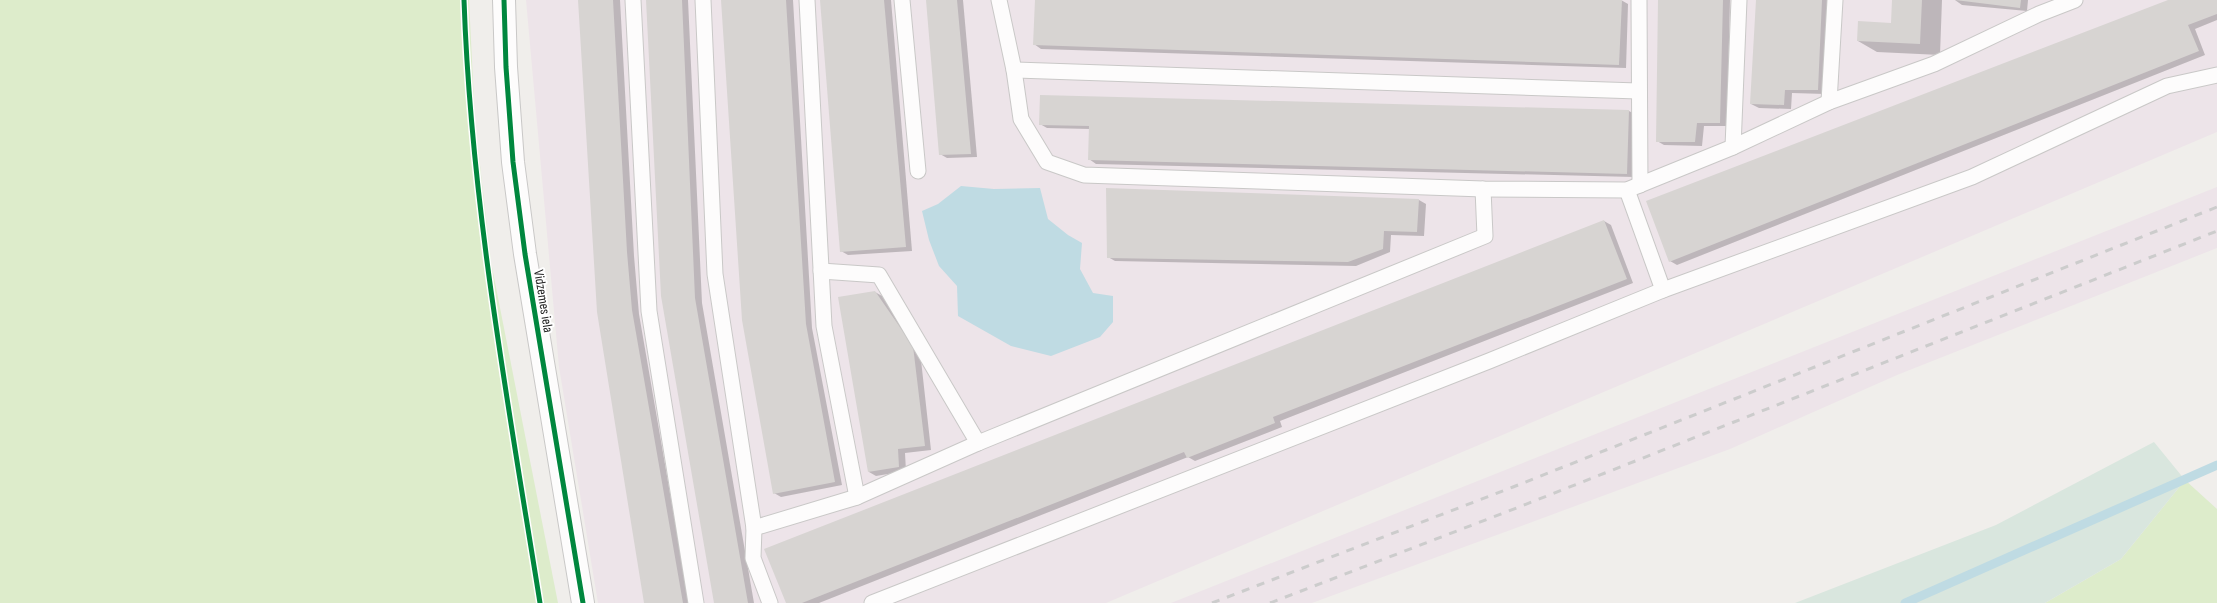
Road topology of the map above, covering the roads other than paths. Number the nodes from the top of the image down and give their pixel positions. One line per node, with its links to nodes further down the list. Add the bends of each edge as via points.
1 (504, 0): 25 (street, Vidzemes iela, via 513,162 524,254)
2 (633, 0): 26 (lane, via 649,311)
3 (703, 0): 24 (lane, via 715,274)
4 (807, 0): 20 (lane)
5 (902, 0): 17 (lane)
6 (998, 0): 12 (lane)
7 (1639, 0): 14 (lane)
8 (1739, 0): 16 (lane)
9 (1835, 0): 15 (lane)
10 (2075, 0): 11 (lane)
11 (2039, 7): 15 (lane, via 1934,64)
12 (1014, 70): 14 (lane); 19 (lane, via 1021,118 1047,162 1084,175)
13 (2217, 75): 21 (lane, via 2168,86 1972,177)
14 (1638, 91): 18 (lane)
15 (1830, 102): 16 (lane)
16 (1733, 147): 18 (lane)
17 (918, 171)
18 (1633, 188): 19 (lane); 21 (lane)
19 (1483, 189): 22 (lane, via 1485,236)
20 (822, 271): 22 (lane, via 879,275); 23 (lane, via 824,326)
21 (1663, 290): 28 (lane, via 1489,362)
22 (978, 443): 23 (lane)
23 (857, 497): 24 (lane)
24 (754, 528): 27 (lane, via 753,558)
25 (583, 603)
26 (696, 603)
27 (770, 603)
28 (872, 603)

